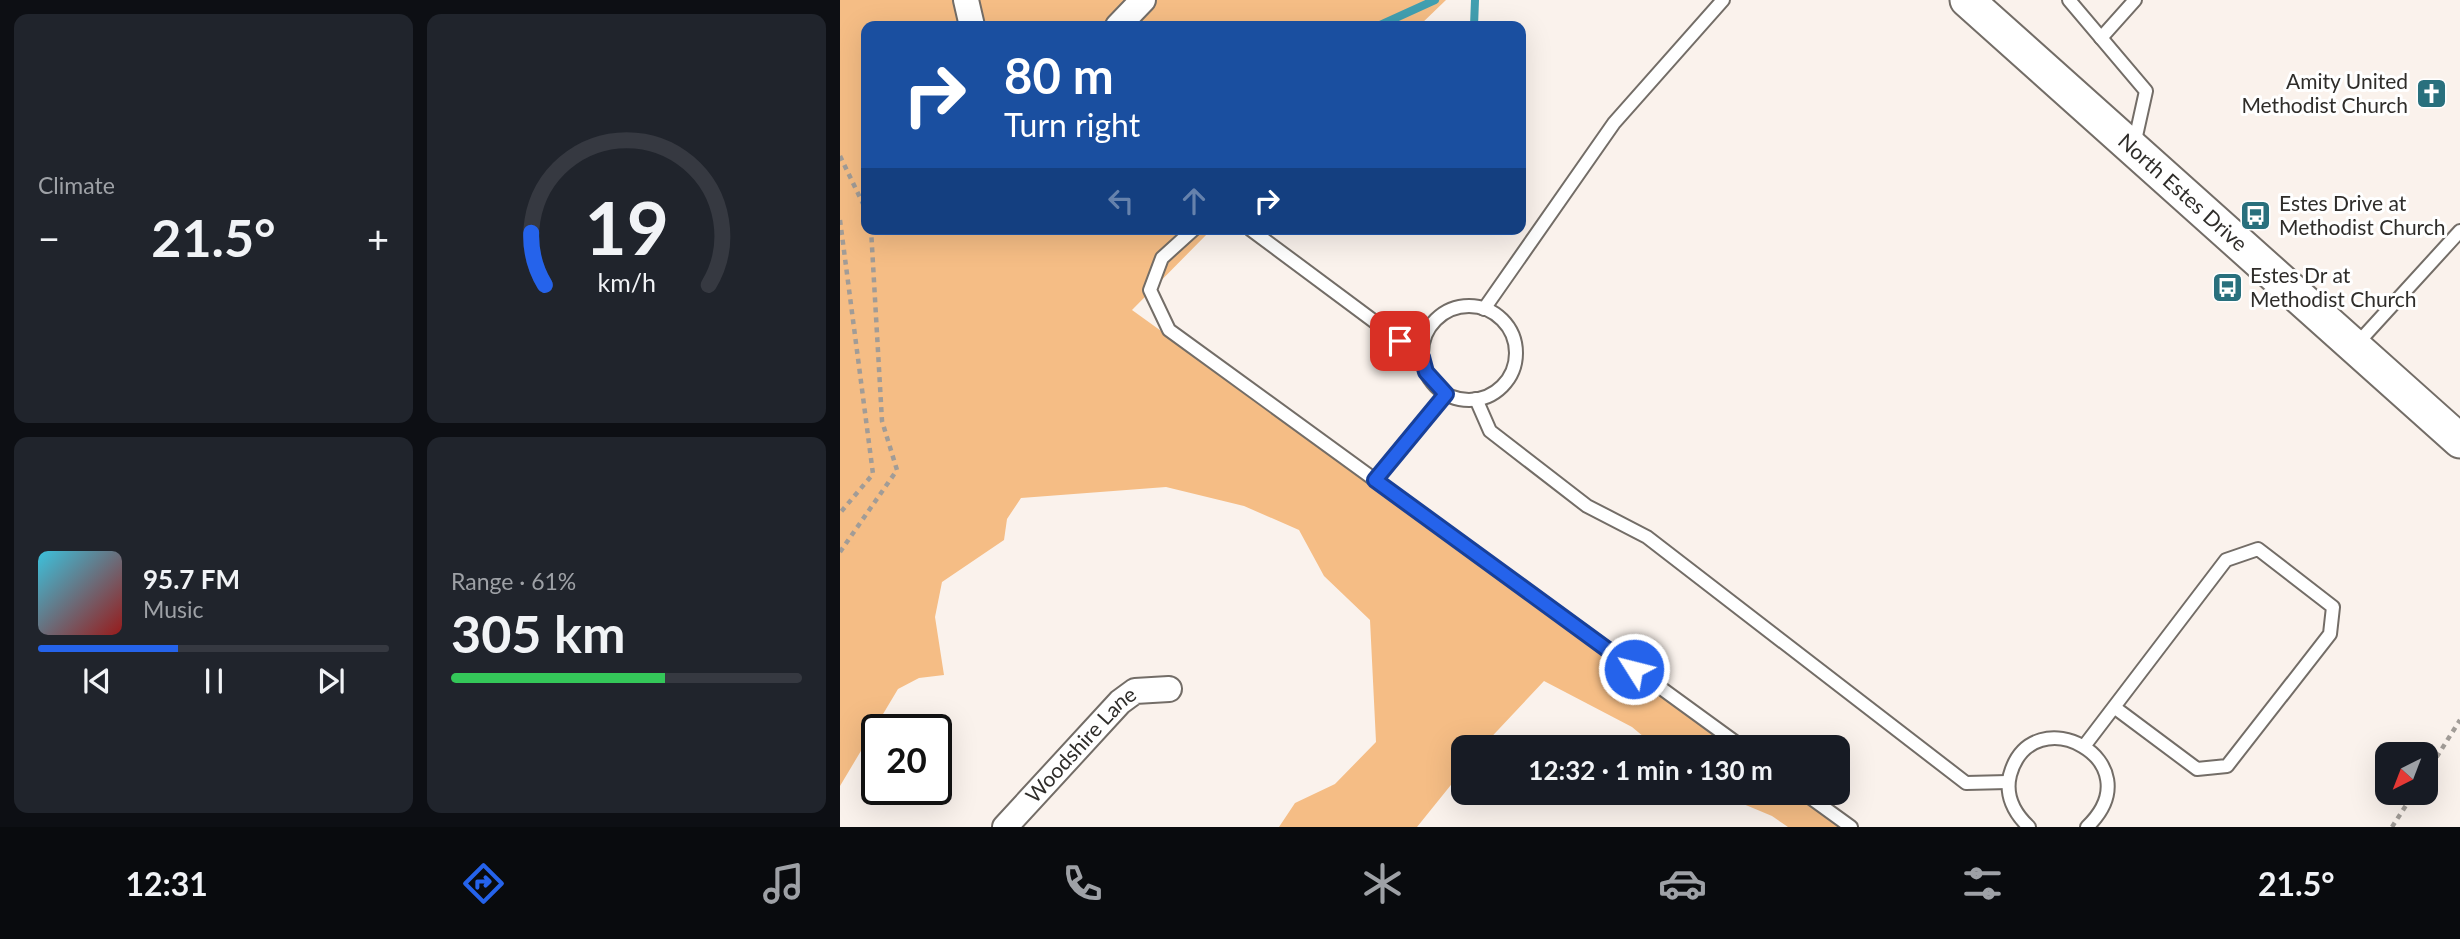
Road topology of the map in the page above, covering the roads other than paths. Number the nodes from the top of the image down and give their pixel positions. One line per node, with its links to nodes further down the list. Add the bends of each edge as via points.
1 (966, 0): 7 (street)
2 (1143, 0): 8 (street)
3 (1723, 0): 14 (lane, via 1614,123)
4 (1967, 0): 10 (main road, North Estes Drive)
5 (2069, 0): 9 (lane)
6 (2135, 0): 9 (lane)
7 (971, 21)
8 (1123, 21)
9 (2101, 38): 10 (lane, via 2146,91)
10 (2133, 148): 15 (main road, North Estes Drive)
11 (2460, 231): 15 (lane)
12 (1188, 235): 20 (lane, via 1163,258 1150,290 1169,330)
13 (1259, 235): 16 (lane)
14 (1483, 309): 16 (lane, via 1461,307 1439,316 1429,328); 18 (lane, via 1508,328 1516,357 1503,385)
15 (2355, 346): 19 (main road, North Estes Drive)
16 (1422, 357): 17 (lane, via 1426,372)
17 (1446, 394): 18 (lane); 20 (lane)
18 (1476, 399): 25 (lane, via 1490,431 1587,506 1647,537 1966,783)
19 (2460, 441)
20 (1375, 480): 23 (lane)
21 (1169, 689): 27 (street, Woodshire Lane, via 1135,691 1120,702)
22 (2114, 707): 22 (lane, via 2226,560 2258,549 2333,607 2330,634 2227,766 2197,769); 24 (lane)
23 (1726, 735)
24 (2085, 745): 25 (lane, via 2053,738 2036,742 2013,766); 30 (lane, via 2104,770 2108,785 2106,801)
25 (2008, 782): 29 (lane, via 2016,814)
26 (1821, 805): 28 (lane)
27 (1005, 827)
28 (1851, 827)
29 (2029, 827)
30 (2087, 827)

